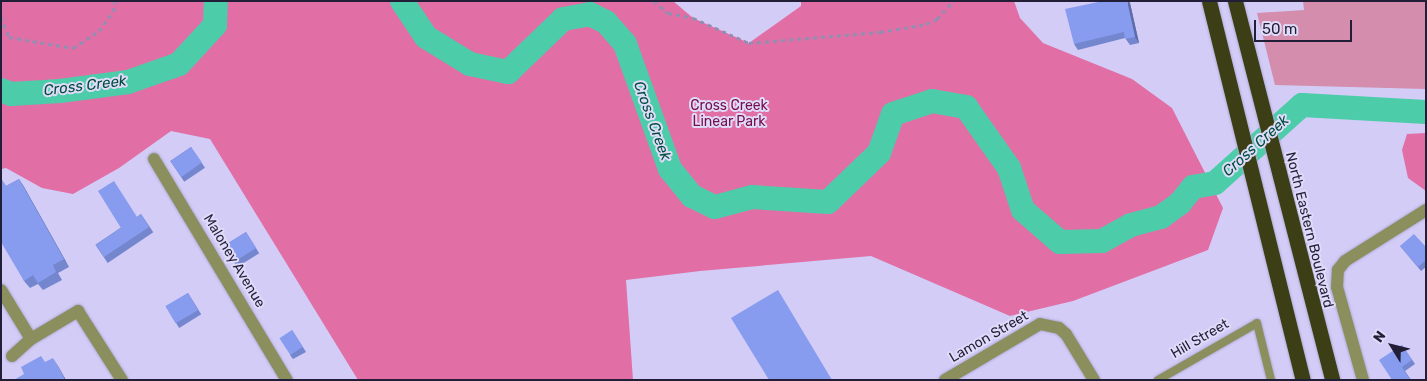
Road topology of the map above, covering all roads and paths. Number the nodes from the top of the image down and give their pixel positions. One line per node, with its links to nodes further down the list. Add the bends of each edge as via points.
1 (115, 1): 6 (path, via 113,12 99,31 73,48 9,37)
2 (953, 1): 5 (path, via 937,19 926,24 880,32 749,43 693,18 668,13)
3 (1209, 1): 18 (highway)
4 (1235, 1): 19 (highway, North Eastern Boulevard)
5 (654, 2)
6 (1, 17)
7 (154, 159): 13 (street, Maloney Avenue)
8 (1426, 210): 20 (street, via 1345,261 1338,270 1336,287)
9 (1, 290): 10 (street)
10 (31, 339): 11 (street); 12 (street, via 78,311)
11 (12, 356)
12 (122, 380)
13 (287, 380)
14 (945, 380): 15 (street, Lamon Street, via 1032,327 1050,325 1066,334)
15 (1094, 380)
16 (1158, 380): 17 (lane, Hill Street, via 1257,323)
17 (1271, 380)
18 (1303, 380)
19 (1332, 380)
20 (1363, 380)

